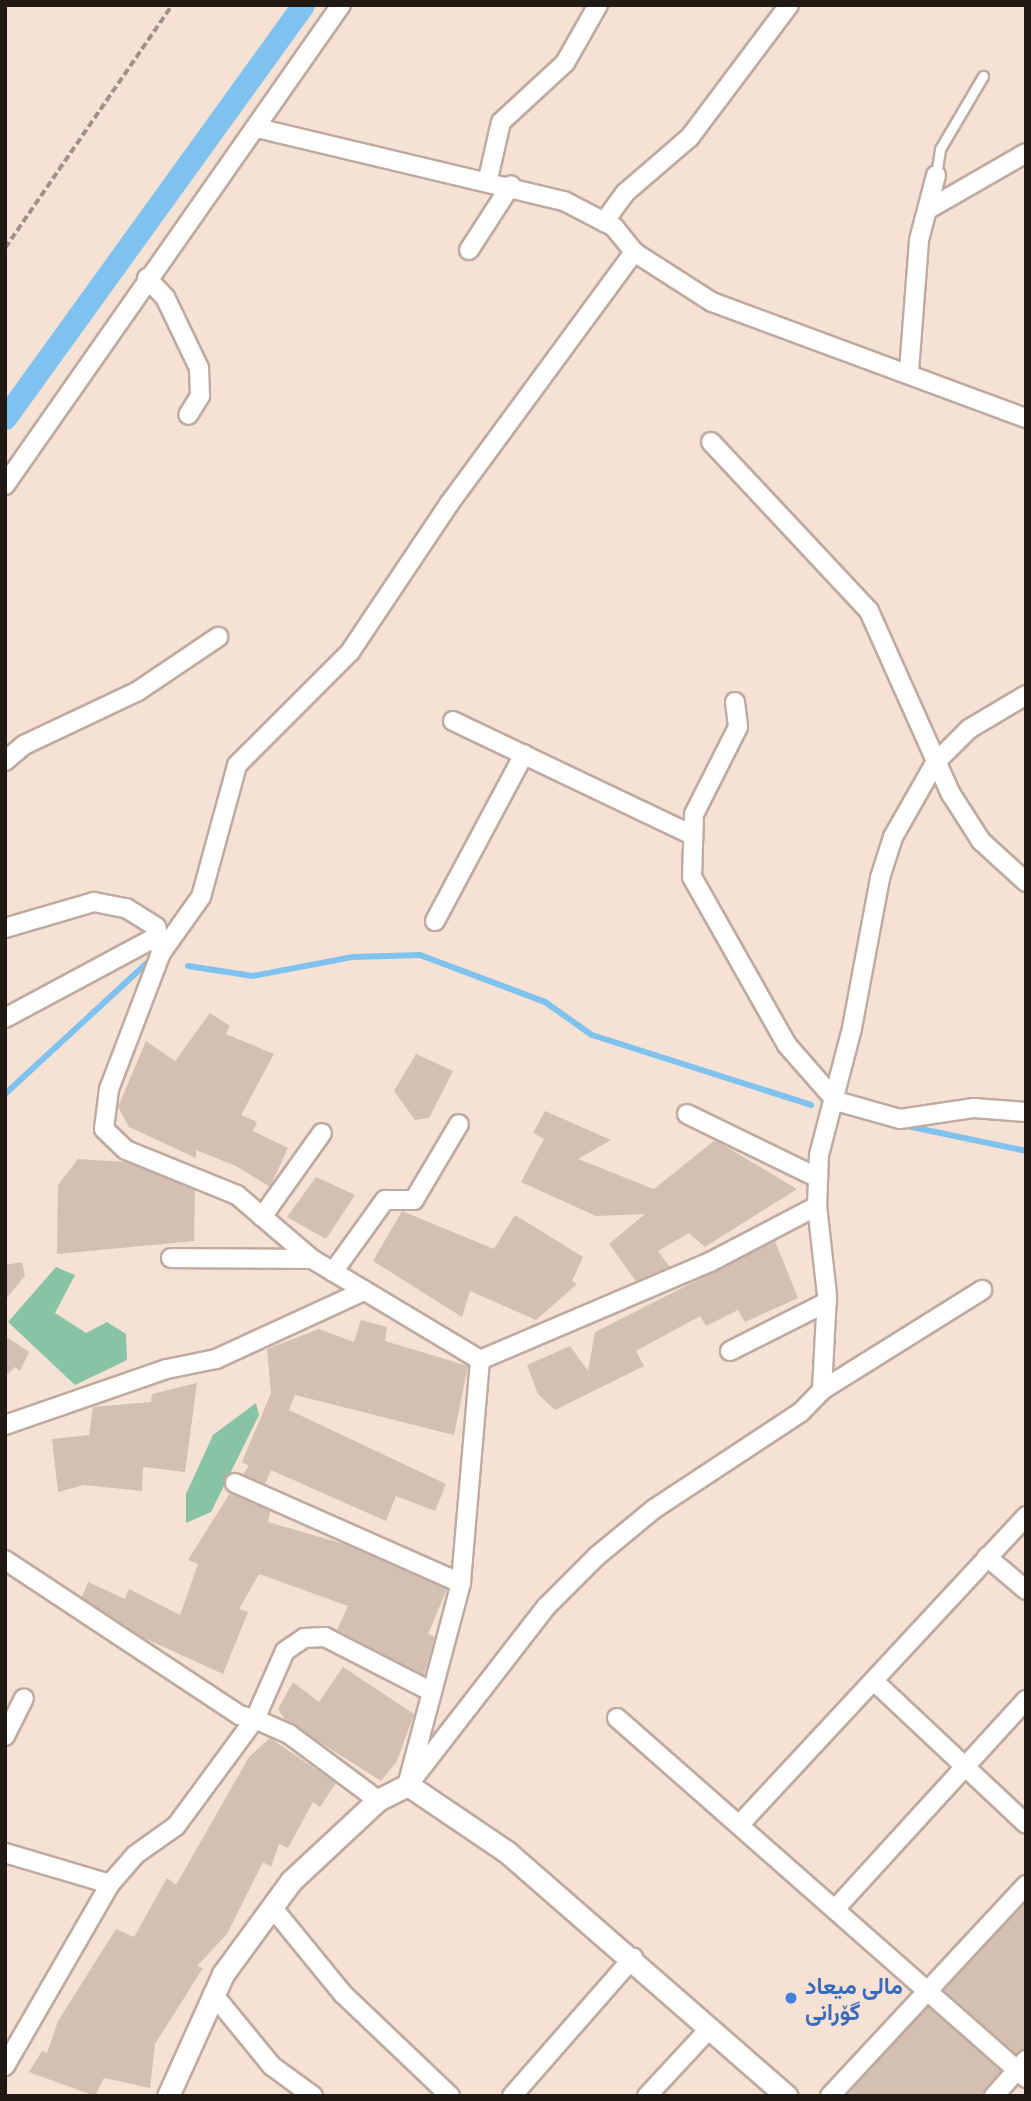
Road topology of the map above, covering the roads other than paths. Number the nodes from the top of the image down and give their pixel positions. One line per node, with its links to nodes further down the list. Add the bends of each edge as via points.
1 (341, 5): 5 (street)
2 (598, 5): 8 (street, via 565,63 500,122)
3 (789, 5): 11 (street, via 690,136 625,193)
4 (983, 76): 7 (lane, via 940,149)
5 (257, 128): 8 (street, via 462,182); 14 (street)
6 (1026, 153): 10 (street)
7 (936, 175): 10 (street)
8 (488, 179): 9 (street)
9 (511, 186): 11 (street); 12 (street)
10 (928, 210): 15 (street, via 919,240)
11 (604, 222): 13 (street)
12 (469, 250)
13 (635, 252): 15 (street, via 712,302); 31 (street, via 449,504 350,652 237,765 201,897)
14 (147, 278): 16 (street, via 165,297 199,368 200,396); 19 (street)
15 (909, 371): 17 (street)
16 (188, 415)
17 (1026, 418)
18 (710, 442): 26 (street, via 869,611)
19 (5, 485)
20 (218, 637): 25 (street, via 138,691 24,745)
21 (1026, 695): 26 (street, via 969,729)
22 (735, 702): 27 (street, via 738,727 701,794)
23 (453, 720): 24 (street)
24 (524, 754): 27 (street); 29 (street)
25 (5, 761)
26 (936, 763): 28 (street, via 981,841); 33 (street, via 893,838 880,878)
27 (690, 834): 33 (street, via 692,877 708,909 739,952 788,1045)
28 (1026, 882)
29 (435, 921)
30 (5, 928): 31 (street, via 94,902 125,908 156,927)
31 (159, 951): 32 (street); 40 (street, via 109,1089 104,1129 125,1150 237,1195)
32 (5, 1018)
33 (832, 1107): 34 (street, via 900,1119 974,1108); 38 (street)
34 (1026, 1112)
35 (687, 1114): 38 (street)
36 (459, 1124): 43 (street, via 414,1200 385,1200)
37 (322, 1133): 40 (street)
38 (818, 1178): 39 (street)
39 (817, 1206): 46 (street); 48 (street, via 710,1262)
40 (262, 1217): 42 (street)
41 (171, 1258): 42 (street)
42 (312, 1259): 43 (street)
43 (333, 1272): 45 (street)
44 (982, 1290): 49 (street)
45 (364, 1292): 48 (street); 50 (street, via 216,1359 140,1377)
46 (827, 1302): 47 (street); 49 (street)
47 (730, 1351)
48 (480, 1360): 55 (street)
49 (822, 1390): 65 (street, via 801,1412 654,1509 597,1556 546,1607)
50 (5, 1424)
51 (235, 1483): 55 (street)
52 (1026, 1516): 53 (street)
53 (987, 1557): 56 (street); 57 (street)
54 (5, 1560): 62 (street, via 109,1634)
55 (461, 1583): 58 (street)
56 (1026, 1590)
57 (875, 1682): 64 (street); 67 (street)
58 (432, 1692): 62 (street, via 325,1637 304,1638 285,1651); 65 (street)
59 (24, 1698): 63 (street)
60 (1026, 1700): 64 (street)
61 (617, 1718): 67 (street)
62 (255, 1720): 66 (street, via 289,1734); 70 (street, via 176,1826 135,1855)
63 (5, 1735)
64 (967, 1768): 68 (street); 73 (street)
65 (408, 1785): 66 (street); 74 (street, via 507,1852)
66 (378, 1800): 72 (street, via 291,1881)
67 (741, 1823): 73 (street)
68 (1026, 1824)
69 (5, 1853): 70 (street)
70 (110, 1884): 78 (street)
71 (1026, 1885): 75 (street)
72 (272, 1907): 76 (street); 82 (street, via 343,1994)
73 (836, 1908): 75 (street)
74 (633, 1958): 77 (street); 83 (street)
75 (928, 1992): 79 (street); 86 (street)
76 (213, 1994): 80 (street); 81 (street, via 272,2066)
77 (710, 2028): 84 (street); 85 (street)
78 (5, 2066)
79 (1022, 2070): 87 (street)
80 (168, 2096)
81 (313, 2096)
82 (450, 2096)
83 (512, 2096)
84 (647, 2096)
85 (787, 2096)
86 (830, 2096)
87 (994, 2096)

